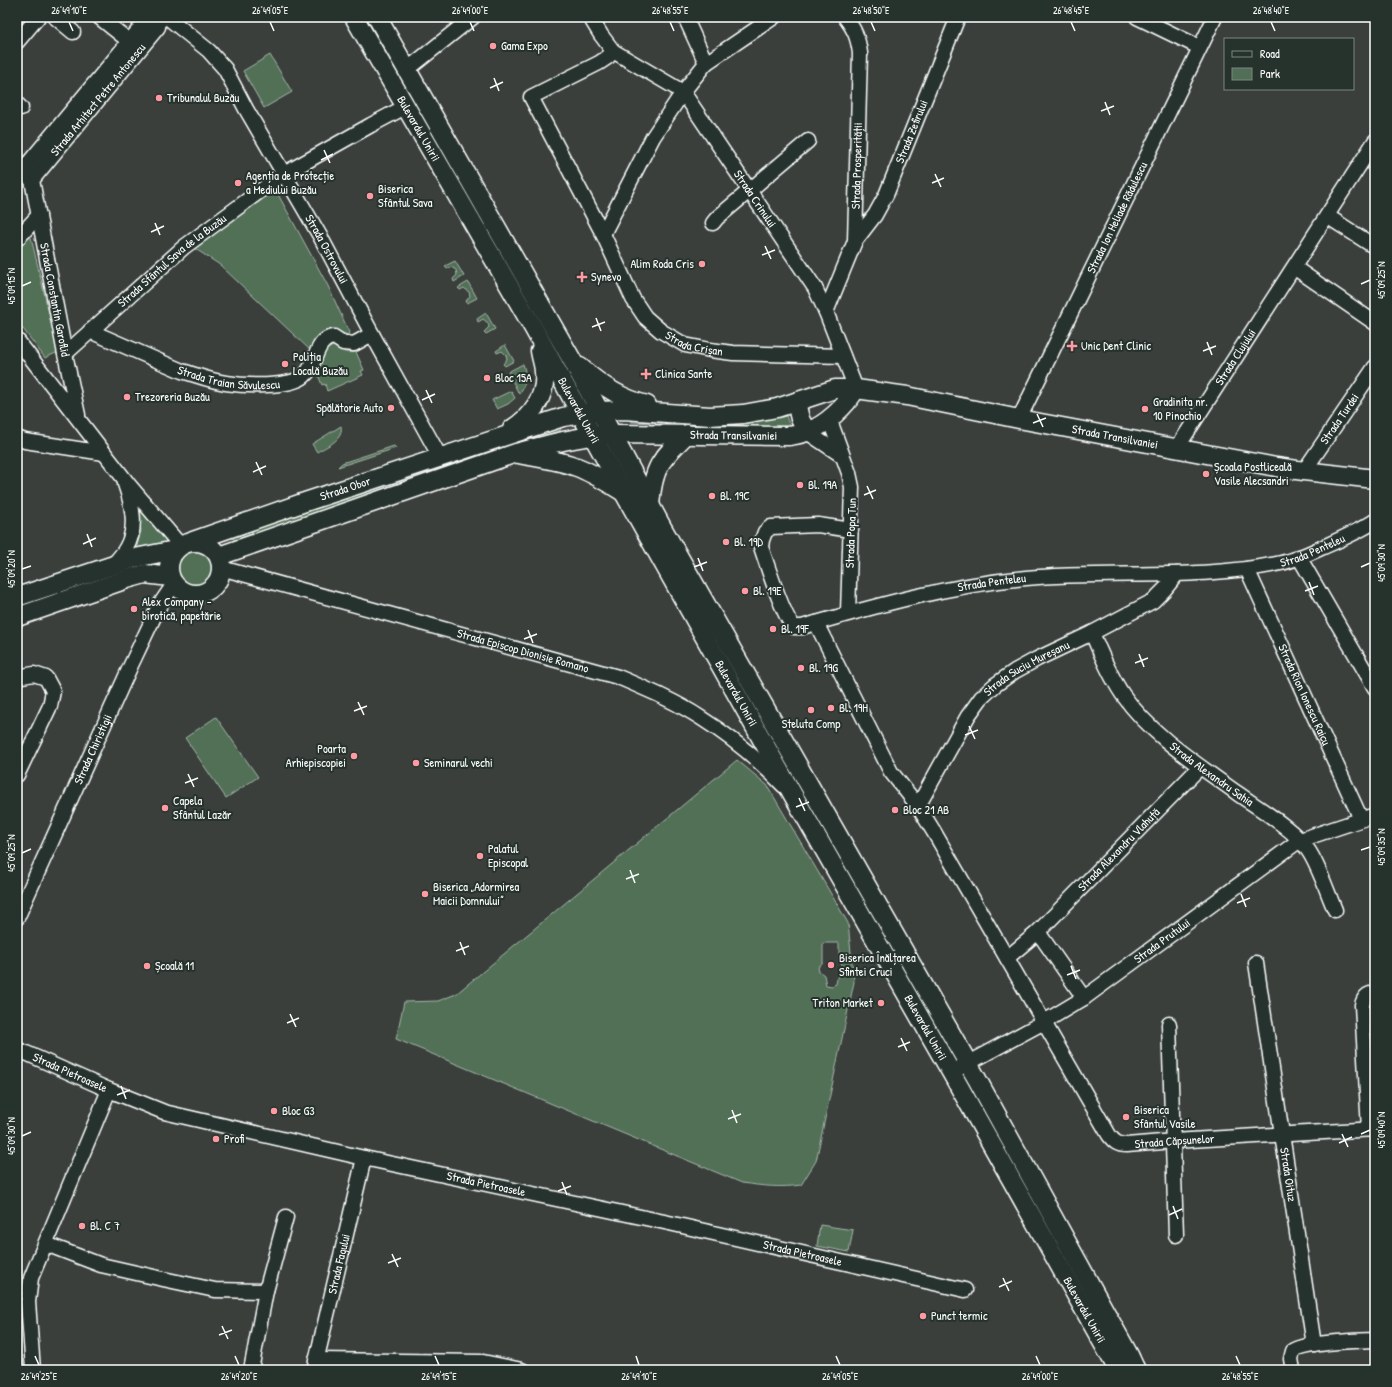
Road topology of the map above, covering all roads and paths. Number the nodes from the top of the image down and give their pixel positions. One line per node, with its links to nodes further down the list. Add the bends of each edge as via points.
1 (38, 17): 19 (street)
2 (55, 17): 17 (street)
3 (99, 17): 18 (street)
4 (152, 17): 18 (street, Strada Arhitect Petre Antonescu)
5 (160, 17): 29 (street, Strada Arhitect Petre Antonescu, via 158,26)
6 (166, 17): 28 (street, Strada Ostrovului, via 209,51 225,69)
7 (354, 17): 25 (main road, Bulevardul Unirii)
8 (378, 17): 23 (main road, Bulevardul Unirii)
9 (473, 17): 23 (street)
10 (590, 17): 21 (street)
11 (685, 17): 22 (street)
12 (774, 17): 22 (street)
13 (845, 17): 36 (street, Strada Prosperității, via 858,39 860,53)
14 (958, 17): 36 (street, Strada Zefirului, via 886,195 867,227)
15 (1137, 17): 20 (street)
16 (1214, 17): 20 (street, Strada Ion Heliade Rădulescu)
17 (73, 32)
18 (129, 41): 29 (street, Strada Arhitect Petre Antonescu)
19 (17, 42)
20 (1199, 47): 56 (street, Strada Ion Heliade Rădulescu)
21 (614, 51): 24 (street); 34 (street, Strada Crișan, via 599,63 531,97)
22 (706, 63): 24 (street)
23 (408, 69): 47 (main road, Bulevardul Unirii)
24 (683, 92): 30 (street, Strada Crinului); 34 (street, via 653,137)
25 (406, 107): 28 (street, Strada Sfântul Sava de la Buzău); 41 (main road, Bulevardul Unirii)
26 (808, 141): 30 (street)
27 (1375, 141): 32 (street, Strada Clujului)
28 (284, 174): 42 (street, Strada Sfântul Sava de la Buzău, via 184,247); 43 (street, Strada Ostrovului)
29 (27, 176): 31 (street, Strada Constantin Garoflid)
30 (749, 190): 33 (street); 39 (street, Strada Crinului, via 815,288)
31 (39, 215): 35 (street); 45 (street, Strada Constantin Garoflid)
32 (1327, 216): 37 (street); 38 (street, Strada Clujului)
33 (713, 222)
34 (603, 234): 46 (street, Strada Crișan, via 633,299 645,317 661,331 685,345 733,353)
35 (17, 239)
36 (855, 241): 39 (street, Strada Prosperității)
37 (1375, 247)
38 (1295, 268): 40 (street); 64 (street, Strada Clujului)
39 (826, 312): 46 (street, Strada Crinului)
40 (1375, 323)
41 (534, 329): 53 (main road, Bulevardul Unirii); 63 (main road, via 545,373 540,397 531,414)
42 (90, 331): 43 (street, Strada Traian Săvulescu, via 196,376 226,383 254,385 283,384 299,379 310,369 316,352 330,337 343,343 354,344); 45 (street, Strada Sfântul Sava de la Buzău)
43 (372, 334): 68 (street, Strada Ostrovului)
44 (17, 340): 57 (street)
45 (65, 354): 57 (street, Strada Constantin Garoflid)
46 (843, 356): 49 (street, Strada Crinului)
47 (572, 360): 52 (main road, Bulevardul Unirii); 54 (main road, via 617,395)
48 (1375, 367): 69 (street, Strada Turdei)
49 (856, 389): 50 (main road, Strada Transilvaniei, via 835,389); 55 (main road, Strada Transilvaniei); 56 (main road, Strada Transilvaniei, via 907,396)
50 (817, 394): 51 (main road, Strada Transilvaniei); 55 (main road, via 825,405)
51 (796, 402): 54 (main road, Strada Transilvaniei, via 743,414); 58 (main road, via 802,426)
52 (600, 411): 53 (main road, Strada Transilvaniei); 54 (main road, Strada Transilvaniei, via 624,410); 59 (main road, Bulevardul Unirii)
53 (580, 414): 61 (main road, Bulevardul Unirii); 63 (main road, Strada Transilvaniei)
54 (685, 415)
55 (829, 418): 58 (main road, Strada Transilvaniei); 67 (street, Strada Popa Tun)
56 (1019, 419): 64 (main road, Strada Transilvaniei)
57 (79, 420): 65 (street)
58 (807, 432): 60 (main road, Strada Transilvaniei, via 789,436); 67 (street)
59 (612, 434): 60 (main road, Strada Transilvaniei); 61 (main road, Strada Transilvaniei); 73 (main road, Bulevardul Unirii)
60 (687, 434): 73 (main road, via 659,465 652,484)
61 (593, 435): 66 (main road, Strada Obor); 72 (main road, Bulevardul Unirii)
62 (17, 438): 65 (street)
63 (497, 438): 68 (main road, Strada Obor)
64 (1177, 448): 69 (main road, Strada Transilvaniei)
65 (104, 453): 70 (street)
66 (516, 453): 72 (main road, via 578,467); 78 (main road, Strada Obor)
67 (841, 455): 75 (street, Strada Popa Tun, via 852,487)
68 (440, 457): 76 (main road, Strada Obor)
69 (1304, 471): 71 (main road, Strada Transilvaniei)
70 (122, 476): 76 (street); 79 (street, via 130,500 133,524 126,547)
71 (1375, 479)
72 (624, 493): 92 (main road, Bulevardul Unirii)
73 (650, 505): 107 (main road, Bulevardul Unirii)
74 (1375, 521): 77 (street, Strada Penteleu)
75 (851, 530): 84 (street, Strada Popa Tun); 86 (street, Strada Penteleu, via 818,525 771,527 765,532 762,547 791,624 798,628)
76 (183, 546): 78 (main road, via 201,542 208,545 214,550); 79 (main road, Strada Obor); 82 (main road, via 168,563)
77 (1299, 558): 80 (street, Strada Penteleu); 89 (street)
78 (220, 562): 82 (main road, via 220,575 214,586 202,593 187,593 180,590); 92 (street, Strada Episcop Dionisie Romano, via 618,677 700,717 754,757)
79 (113, 565): 83 (main road, Strada Obor)
80 (1247, 569): 81 (street, Strada Penteleu); 95 (street, Strada Rion Ionescu Raicu)
81 (1177, 574): 84 (street, Strada Penteleu, via 1090,574 1018,578 960,587); 87 (street, Strada Suciu Mureșanu, via 1153,601)
82 (172, 581): 85 (main road, via 145,574); 98 (street, Strada Chiristigii, via 131,665)
83 (17, 597)
84 (848, 613): 86 (street, Strada Penteleu)
85 (17, 617)
86 (816, 623): 93 (street, via 891,772)
87 (1092, 633): 90 (street, Strada Alexandru Sahia, via 1123,695 1154,728); 93 (street, Strada Suciu Mureșanu, via 1015,671 981,698 968,716)
88 (17, 677): 91 (street, via 34,674 46,678 53,691 50,706)
89 (1375, 688)
90 (1200, 767): 96 (street, Strada Alexandru Sahia, via 1283,825); 99 (street, Strada Alexandru Vlahuță)
91 (17, 776)
92 (793, 795): 108 (main road, Bulevardul Unirii)
93 (918, 806): 100 (street)
94 (1375, 815): 95 (street, Strada Prutului)
95 (1361, 820): 96 (street, Strada Prutului)
96 (1300, 840): 97 (street, Strada Alexandru Sahia, via 1313,859); 103 (street, Strada Prutului)
97 (1335, 910)
98 (17, 918)
99 (1038, 932): 100 (street, Strada Alexandru Vlahuță); 103 (street)
100 (1007, 958): 104 (street)
101 (1256, 963): 111 (street, Strada Oituz)
102 (1375, 993): 110 (street, via 1366,995 1362,1005)
103 (1084, 998): 104 (street, Strada Prutului)
104 (1044, 1022): 107 (street, Strada Prutului); 112 (street, Strada Căpșunelor, via 1116,1143 1127,1145)
105 (1169, 1024): 112 (street)
106 (17, 1049): 109 (street, Strada Pietroasele)
107 (968, 1063): 108 (street, Strada Prutului); 126 (main road, Bulevardul Unirii)
108 (951, 1072): 125 (main road, Bulevardul Unirii)
109 (109, 1090): 113 (street, Strada Pietroasele, via 164,1112); 116 (street)
110 (1372, 1129): 111 (street, Strada Căpșunelor)
111 (1283, 1134): 112 (street, Strada Căpșunelor); 120 (street, Strada Oituz)
112 (1174, 1141): 115 (street)
113 (364, 1158): 117 (street, Strada Pietroasele, via 634,1215); 121 (street, Strada Fagului)
114 (286, 1217): 118 (street)
115 (1176, 1235)
116 (46, 1244): 118 (street, via 101,1265 162,1279 216,1290); 122 (street, via 31,1278 28,1302)
117 (965, 1290)
118 (266, 1291): 123 (street)
119 (1375, 1340): 120 (street)
120 (1314, 1345): 127 (street, via 1293,1352)
121 (315, 1365): 124 (street, via 482,1362)
122 (33, 1370)
123 (251, 1370)
124 (522, 1370)
125 (1117, 1370)
126 (1136, 1370)
127 (1293, 1370)

